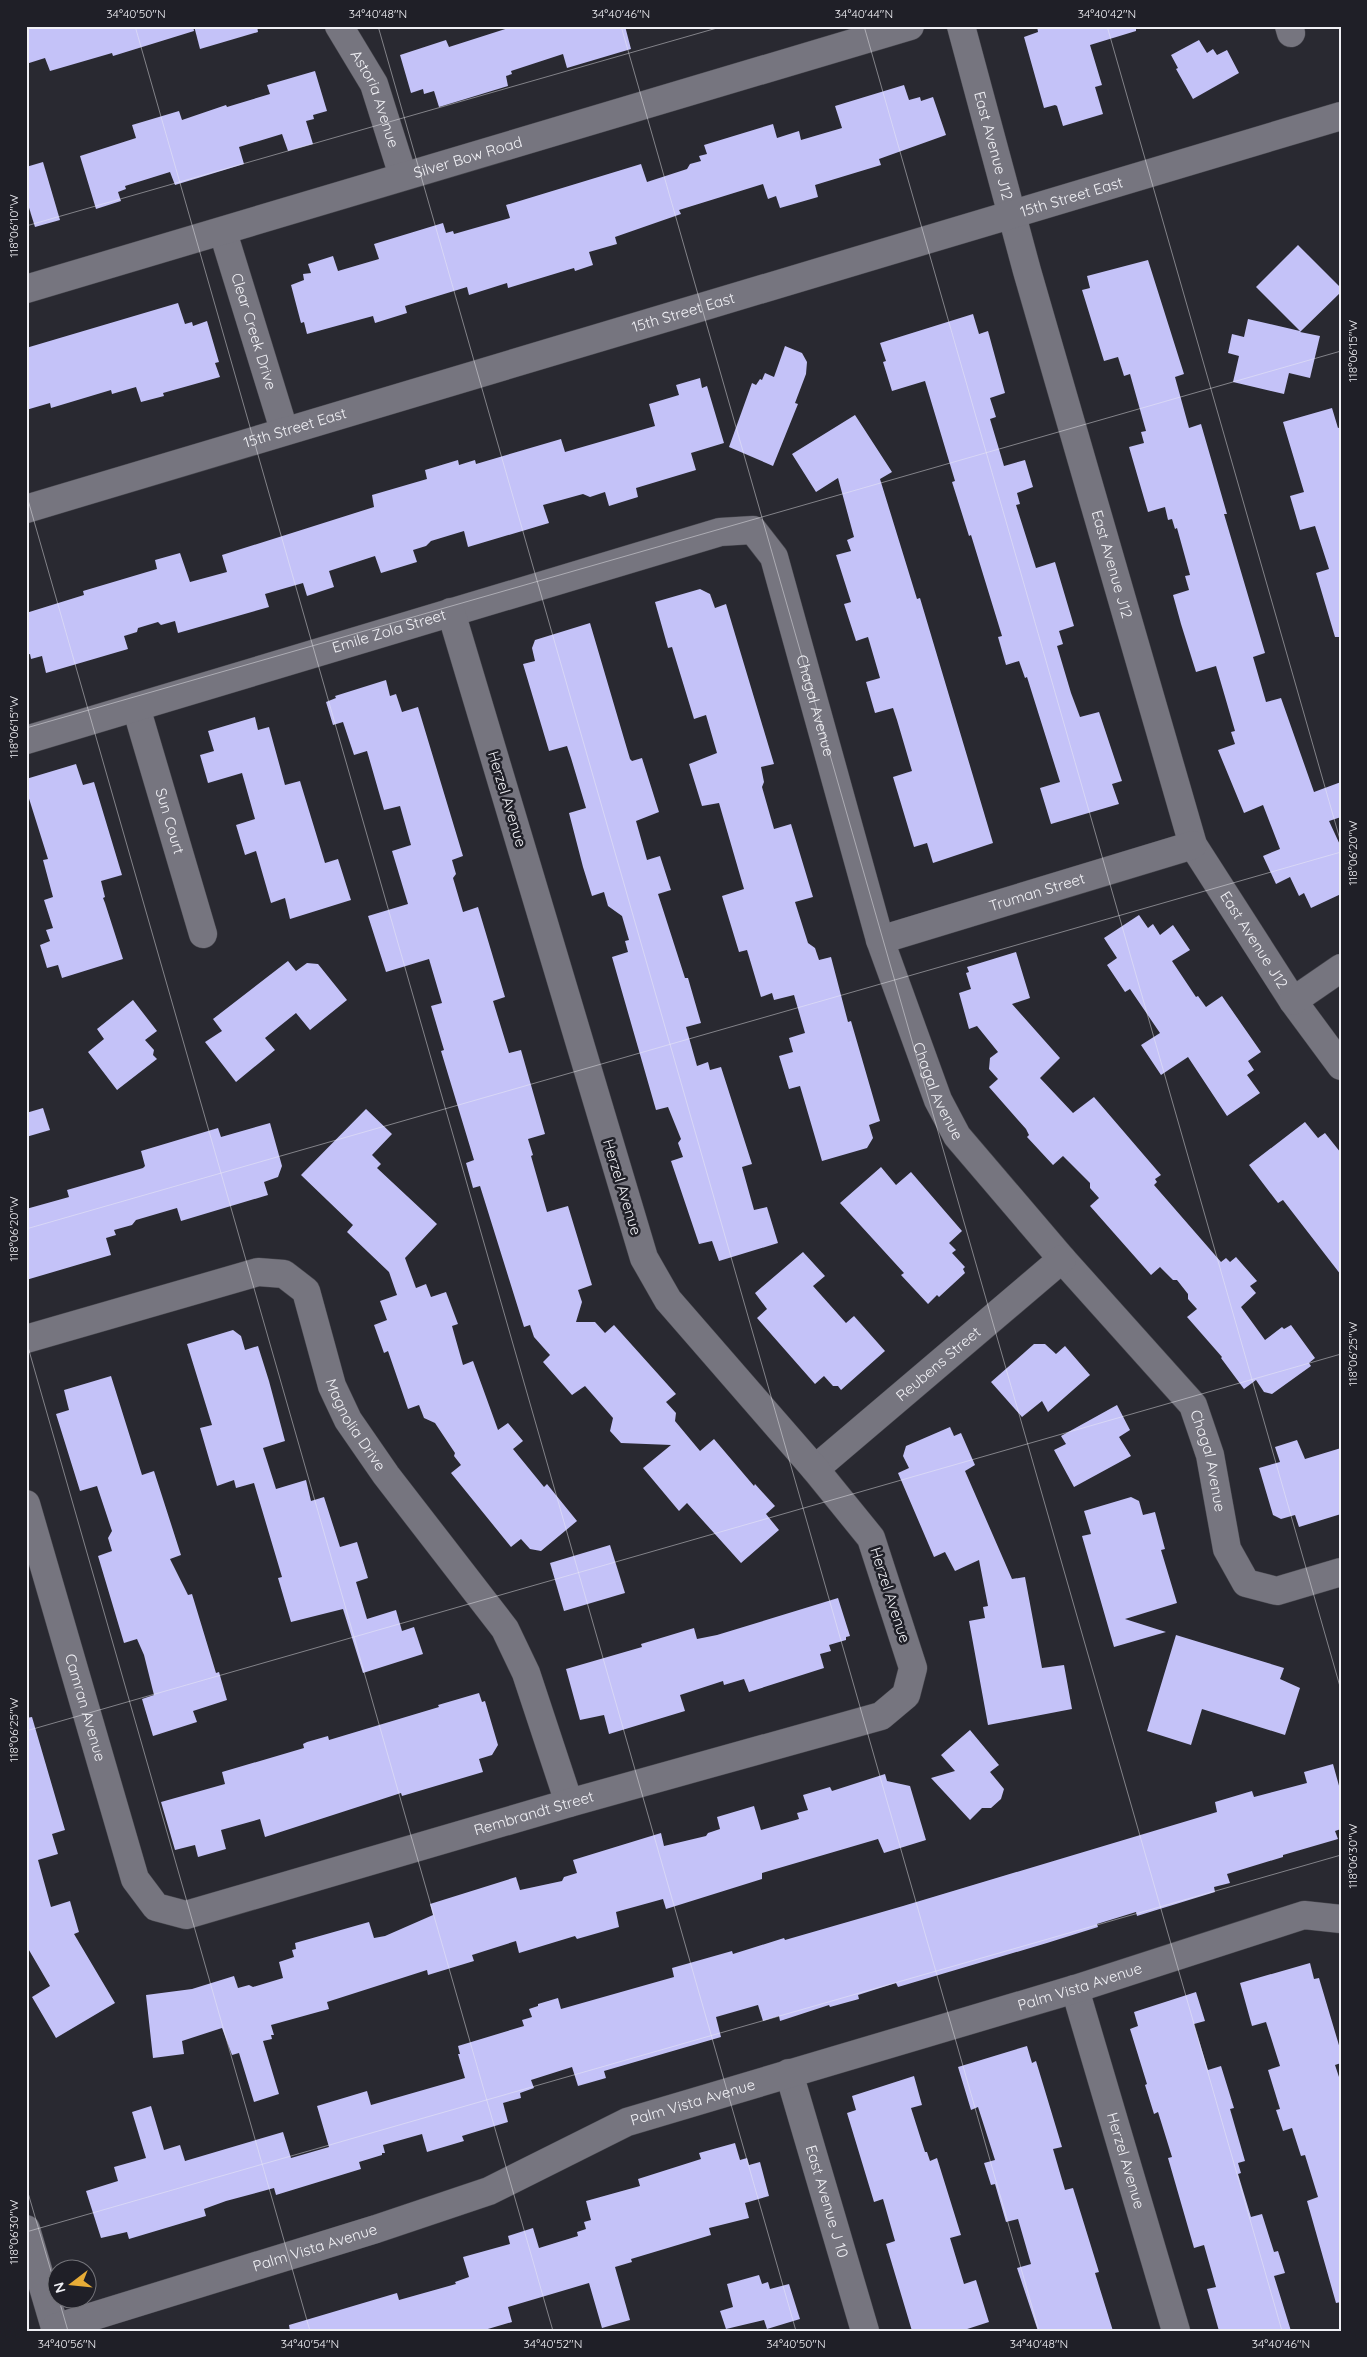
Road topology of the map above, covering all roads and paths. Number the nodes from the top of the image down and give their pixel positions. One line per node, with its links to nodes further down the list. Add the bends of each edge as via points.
1 (339, 26): 5 (street, Astoria Avenue, via 374,84)
2 (910, 26): 5 (street, Silver Bow Road)
3 (961, 26): 6 (street, East Avenue J12)
4 (1341, 116): 6 (street, 15th Street East)
5 (403, 176): 7 (street, Silver Bow Road)
6 (1012, 216): 9 (street, 15th Street East); 15 (street, East Avenue J12)
7 (223, 232): 8 (street, Silver Bow Road); 9 (street, Clear Creek Drive)
8 (26, 290)
9 (284, 430): 10 (street, 15th Street East)
10 (26, 509)
11 (752, 530): 12 (street, Emile Zola Street, via 720,532); 17 (street, Chagal Avenue, via 774,558)
12 (451, 612): 13 (street, Emile Zola Street); 23 (street, Herzel Avenue, via 644,1258 668,1300)
13 (136, 706): 14 (street, Emile Zola Street); 16 (street, Sun Court)
14 (26, 740)
15 (1193, 845): 17 (street, Truman Street); 19 (street, East Avenue J12)
16 (203, 934)
17 (880, 940): 21 (street, Chagal Avenue, via 938,1100 957,1136)
18 (1341, 968): 19 (street)
19 (1293, 1001): 20 (street, East Avenue J12)
20 (1341, 1066)
21 (1062, 1259): 23 (street, Reubens Street); 25 (street, Chagal Avenue, via 1194,1405 1210,1455 1227,1549 1246,1583 1277,1591)
22 (26, 1339): 27 (street, Magnolia Drive, via 258,1272 284,1274 306,1291 332,1386 348,1420 386,1475 505,1629 526,1673)
23 (815, 1469): 26 (street, Herzel Avenue, via 871,1538 914,1668)
24 (26, 1504): 28 (street, Camran Avenue, via 135,1879)
25 (1341, 1572)
26 (906, 1695): 27 (street, Rembrandt Street, via 881,1716)
27 (568, 1803): 28 (street, Rembrandt Street, via 186,1916)
28 (156, 1907)
29 (1341, 1919): 30 (street, Palm Vista Avenue, via 1304,1915)
30 (1075, 1989): 31 (street, Palm Vista Avenue); 35 (street, Herzel Avenue)
31 (789, 2073): 33 (street, Palm Vista Avenue, via 627,2122 489,2191); 34 (street, East Avenue J 10)
32 (26, 2229): 33 (street)
33 (56, 2330)
34 (865, 2331)
35 (1176, 2331)

